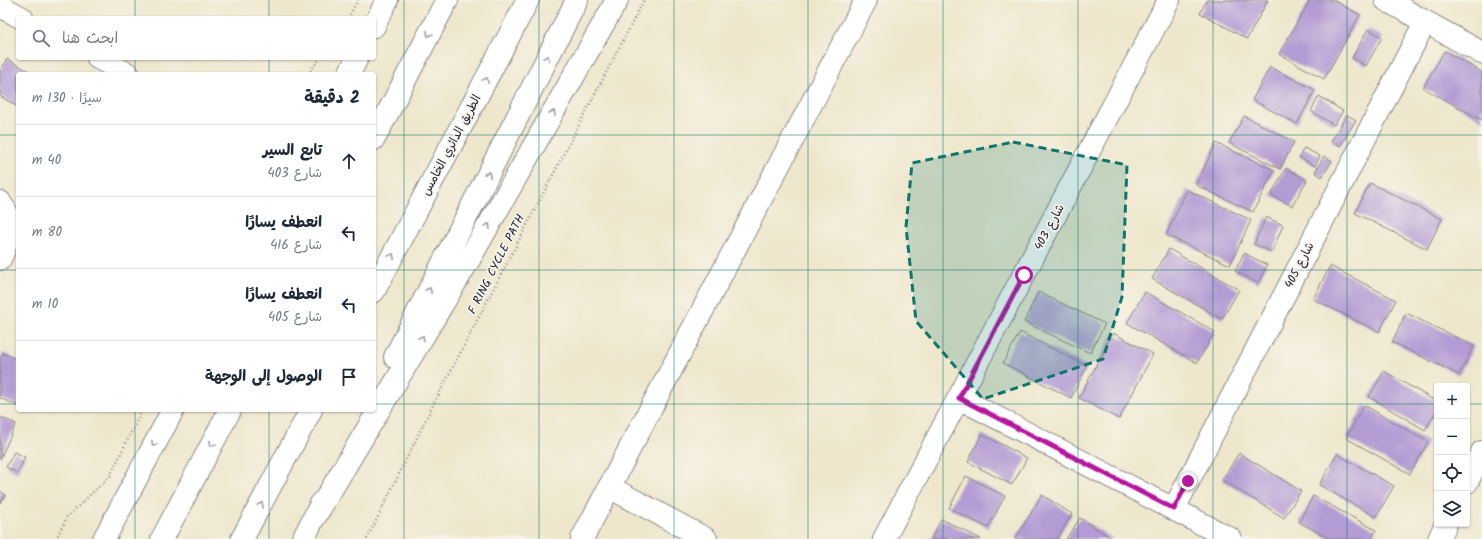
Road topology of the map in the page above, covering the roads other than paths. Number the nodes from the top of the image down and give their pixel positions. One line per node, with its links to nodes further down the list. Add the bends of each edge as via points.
1 (388, 0): 11 (main road)
2 (447, 0): 18 (main road, one-way to 18)
3 (528, 0): 21 (main road, الطريق الدائري الخامس, one-way to 3)
4 (577, 0): 22 (main road, one-way to 4)
5 (617, 0): 32 (main road, one-way to 5, via 470,258)
6 (866, 0): 30 (main road)
7 (1169, 0): 23 (main road, شارع 403)
8 (1386, 0): 12 (main road)
9 (0, 6): 10 (main road)
10 (18, 16)
11 (376, 22)
12 (1425, 22): 13 (main road); 31 (main road, شارع 405)
13 (1482, 53)
14 (102, 60): 16 (main road)
15 (356, 60): 17 (main road)
16 (124, 72)
17 (350, 72)
18 (376, 135)
19 (0, 202): 20 (main road, via 7,212 8,231)
20 (0, 259)
21 (376, 287)
22 (376, 396)
23 (959, 398): 31 (main road); 40 (main road, شارع 403)
24 (172, 412): 34 (main road, one-way to 34)
25 (229, 412): 35 (main road, one-way to 35)
26 (310, 412): 36 (main road, one-way to 26)
27 (368, 412): 32 (main road)
28 (1482, 452): 29 (main road)
29 (1470, 476)
30 (610, 487): 38 (main road); 39 (main road)
31 (1174, 509): 41 (main road)
32 (316, 515): 37 (main road)
33 (1445, 527): 42 (main road)
34 (104, 539)
35 (162, 539)
36 (242, 539)
37 (303, 539)
38 (582, 539)
39 (706, 539)
40 (884, 539)
41 (1231, 539)
42 (1439, 539)

